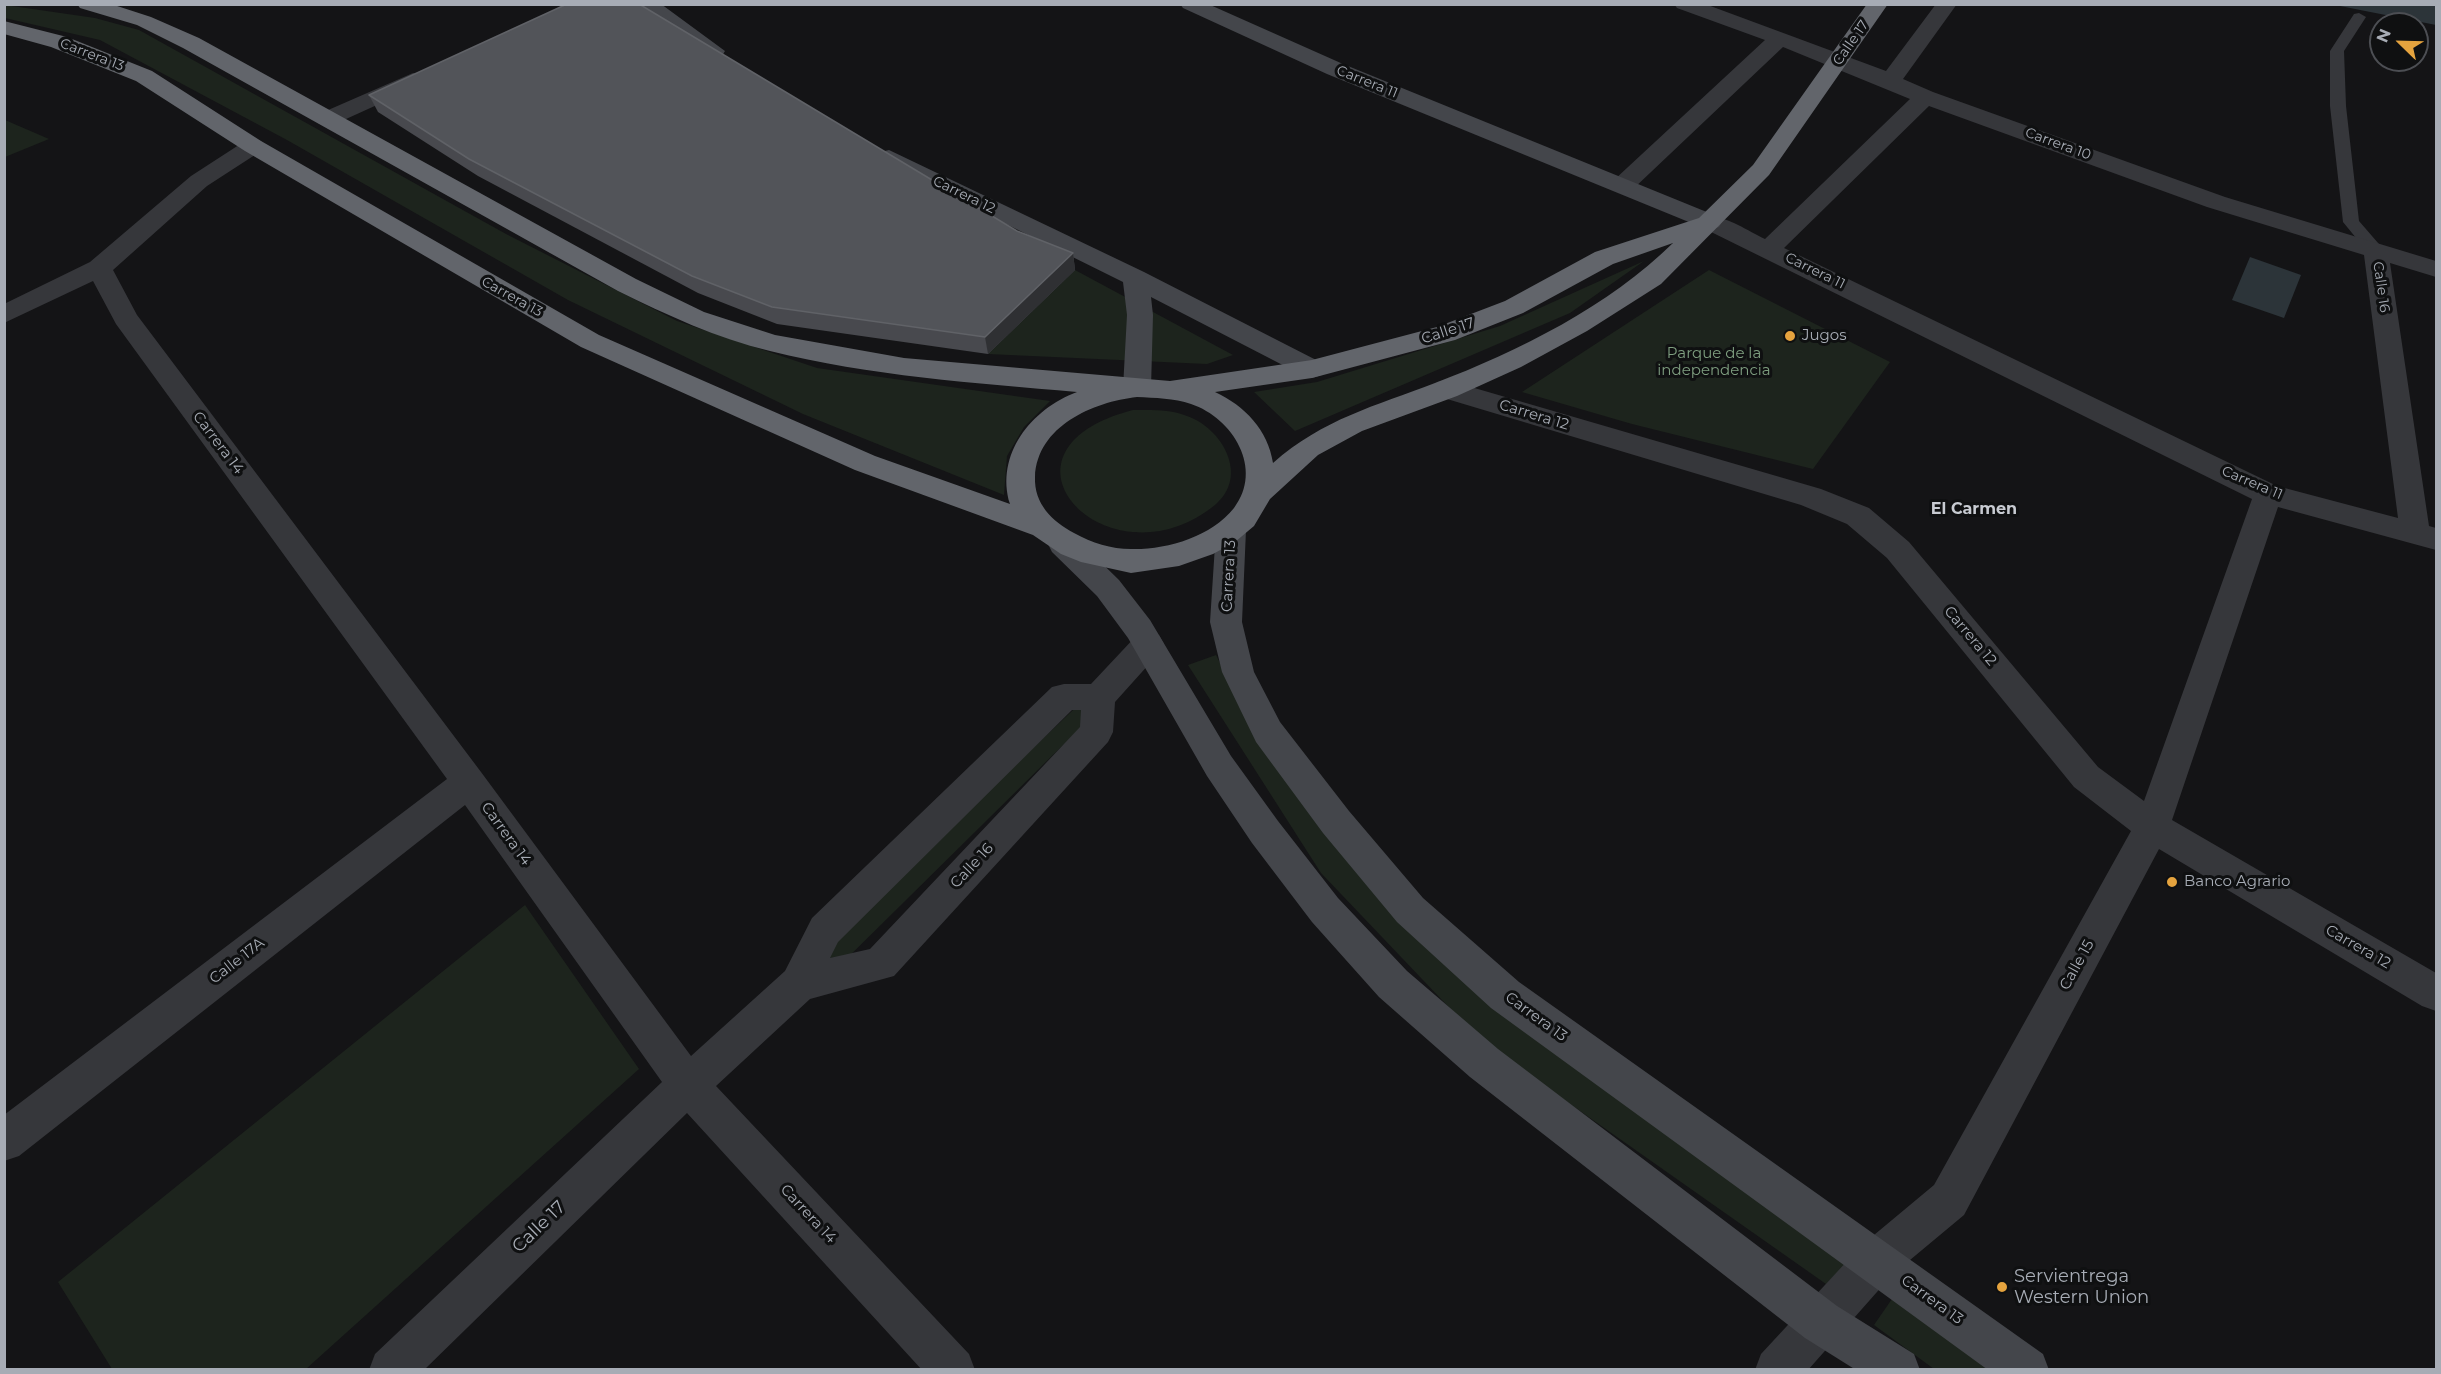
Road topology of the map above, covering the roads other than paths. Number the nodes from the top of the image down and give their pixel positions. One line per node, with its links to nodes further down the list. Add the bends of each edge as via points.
1 (87, 4): 14 (highway, via 144,21 191,43)
2 (646, 4): 10 (street)
3 (1190, 4): 17 (street, Carrera 11, via 1335,69)
4 (1684, 4): 9 (street, Carrera 10)
5 (1878, 4): 18 (highway, Calle 17, via 1761,170)
6 (1947, 4): 12 (street)
7 (2358, 17): 20 (lane, Calle 16, via 2337,51 2338,106 2351,222)
8 (4, 27): 15 (highway, Carrera 13, via 59,42 144,76)
9 (1780, 38): 12 (street, Carrera 10); 17 (street)
10 (735, 65)
11 (434, 71): 14 (street)
12 (1891, 80): 13 (street, Carrera 10)
13 (1925, 97): 19 (street); 20 (street, Carrera 10, via 2216,202)
14 (327, 119): 26 (highway, via 627,285 695,318 772,344 904,367)
15 (253, 146): 21 (street, via 199,181); 32 (highway, Carrera 13, via 590,341 865,463)
16 (871, 147): 23 (street, Carrera 12)
17 (1623, 185): 18 (street, Carrera 11)
18 (1710, 222): 19 (street, Carrera 11); 25 (highway, Calle 17, via 1605,258 1514,307 1446,333); 28 (highway, Calle 17, via 1652,278 1625,296 1511,361)
19 (1770, 248): 30 (street, Carrera 11)
20 (2376, 251): 22 (street, Carrera 10); 33 (street, Calle 16)
21 (99, 268): 24 (street); 36 (street, Carrera 14, via 125,318)
22 (2436, 269)
23 (1135, 278): 25 (street, Carrera 12); 26 (street, via 1140,315)
24 (4, 315)
25 (1312, 369): 27 (highway, Calle 17)
26 (1135, 388): 27 (highway); 32 (highway, via 1092,396 1058,414 1033,438 1021,468 1023,499)
27 (1170, 389): 29 (highway, via 1204,398 1232,415 1253,437 1262,464)
28 (1447, 389): 29 (highway, Calle 17, via 1352,424 1308,447); 37 (street, Carrera 12, via 1811,497 1858,516 1898,550 2086,777)
29 (1259, 492): 31 (highway, via 1249,512)
30 (2268, 494): 33 (street, Carrera 11); 37 (street, Calle 15)
31 (1231, 530): 32 (highway, via 1203,548 1169,558 1131,562 1095,557); 42 (street, Carrera 13, via 1226,622 1238,672 1268,732 1410,910 1505,995)
32 (1052, 536): 34 (street, Carrera 13, via 1108,588)
33 (2426, 537)
34 (1148, 644): 35 (street); 43 (street, Carrera 13, via 1219,766 1265,832 1325,910 1393,984 1484,1063)
35 (1099, 697): 38 (street, Calle 16, via 1064,697 825,930); 38 (street, Calle 16, via 1096,732 881,964)
36 (469, 782): 40 (street, Carrera 14); 41 (street, Calle 17A)
37 (2152, 827): 39 (street, Carrera 12); 42 (street, Calle 15, via 1949,1200)
38 (799, 984): 40 (street, Calle 16)
39 (2436, 993)
40 (688, 1085): 44 (street, Calle 17); 45 (street, Carrera 14)
41 (4, 1141)
42 (1877, 1260): 43 (street, Calle 15); 48 (street, Carrera 13)
43 (1821, 1322): 46 (street, Calle 15); 47 (street, Carrera 13)
44 (391, 1370)
45 (953, 1370)
46 (1777, 1370)
47 (1898, 1370)
48 (2027, 1370)

